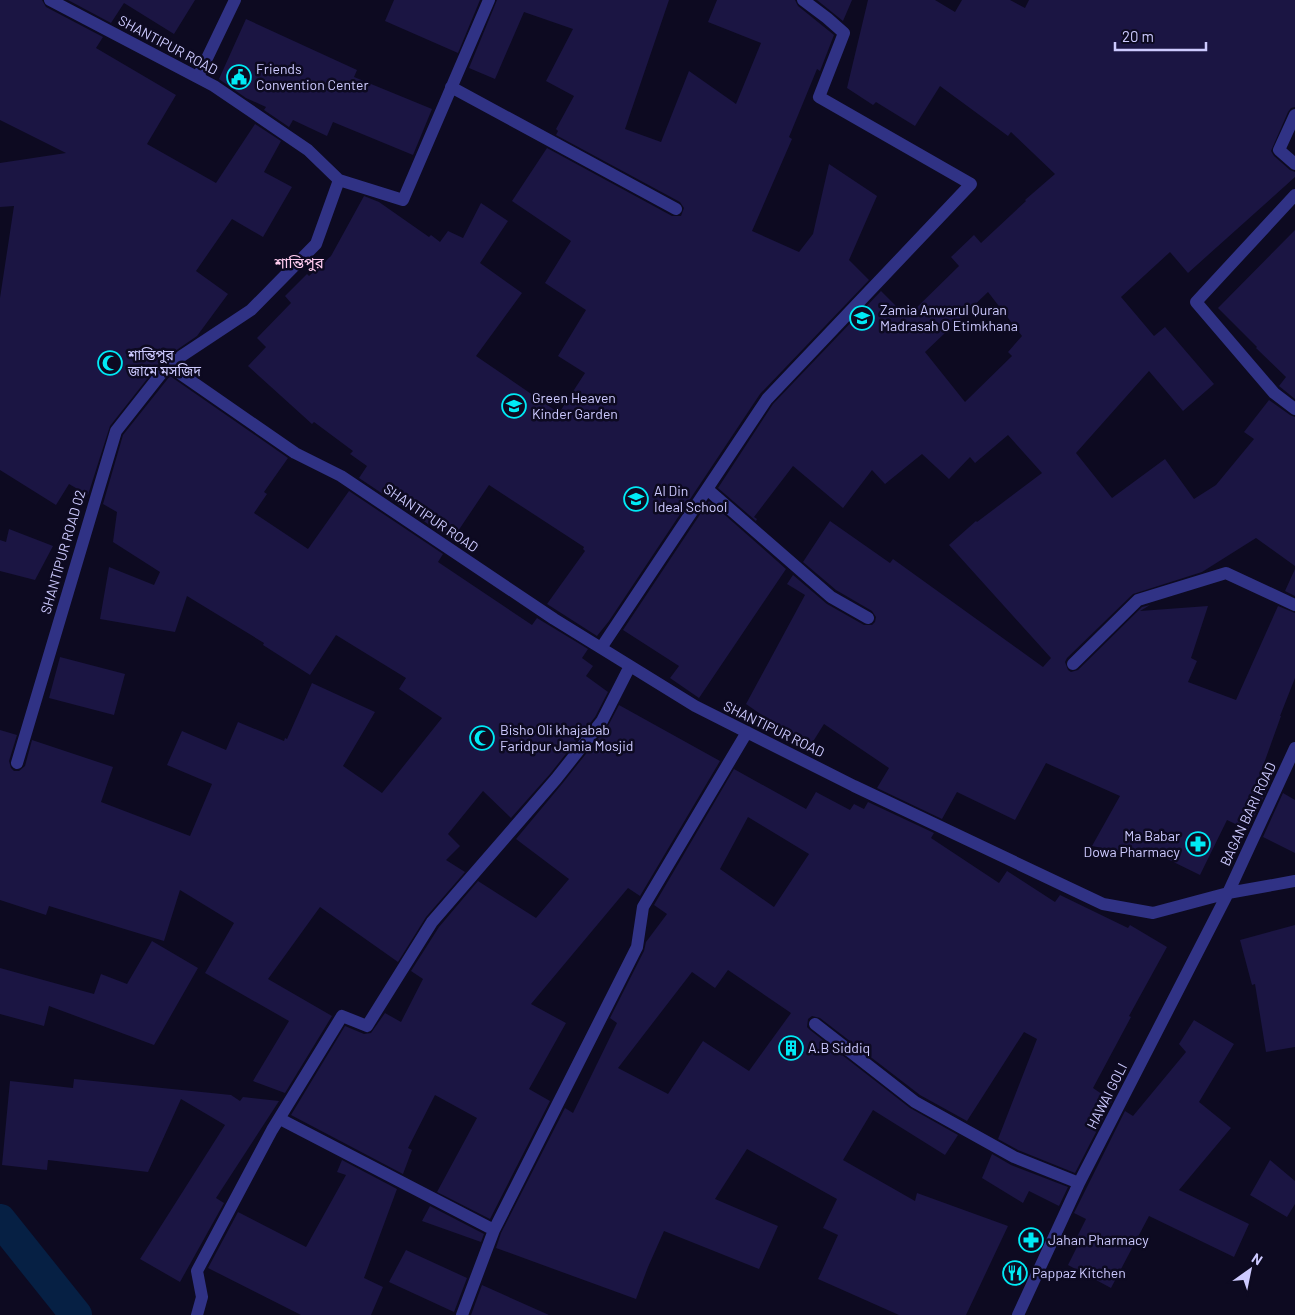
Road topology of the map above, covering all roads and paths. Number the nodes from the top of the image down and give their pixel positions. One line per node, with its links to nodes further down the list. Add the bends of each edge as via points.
1 (50, 0): 5 (street, SHANTIPUR ROAD)
2 (234, 0): 5 (street)
3 (489, 0): 6 (street)
4 (803, 0): 14 (street, via 844,33 819,97 971,184 766,399)
5 (198, 77): 9 (street, SHANTIPUR ROAD, via 308,150)
6 (451, 88): 9 (street, via 403,200); 11 (street)
7 (1295, 115): 8 (street, via 1279,150)
8 (1295, 164)
9 (339, 180): 12 (street, via 316,244 251,310)
10 (1295, 195): 13 (street, via 1196,302 1274,393)
11 (676, 209)
12 (168, 365): 17 (street, SHANTIPUR ROAD, via 296,453 341,476); 22 (street, SHANTIPUR ROAD 02, via 116,431)
13 (1295, 409)
14 (707, 489): 16 (street, via 831,597); 17 (street)
15 (1295, 605): 18 (street, via 1226,572 1138,600)
16 (868, 618)
17 (601, 648): 19 (street, SHANTIPUR ROAD)
18 (1073, 664)
19 (630, 666): 20 (street, SHANTIPUR ROAD, via 695,706); 26 (street, via 602,721 432,922 367,1026 342,1016)
20 (746, 732): 24 (street, SHANTIPUR ROAD, via 1103,904 1153,913); 28 (street, via 643,907 637,947)
21 (1295, 748): 24 (street, BAGAN BARI ROAD)
22 (17, 763)
23 (1295, 881): 24 (street, SHANTIPUR ROAD)
24 (1228, 894): 27 (street, HAWAI GOLI)
25 (815, 1024): 27 (street, via 915,1102 1014,1157)
26 (280, 1119): 28 (street); 29 (street, via 197,1271 202,1297)
27 (1079, 1183): 31 (street, HAWAI GOLI)
28 (494, 1230): 30 (street)
29 (197, 1315)
30 (462, 1315)
31 (1018, 1315)

